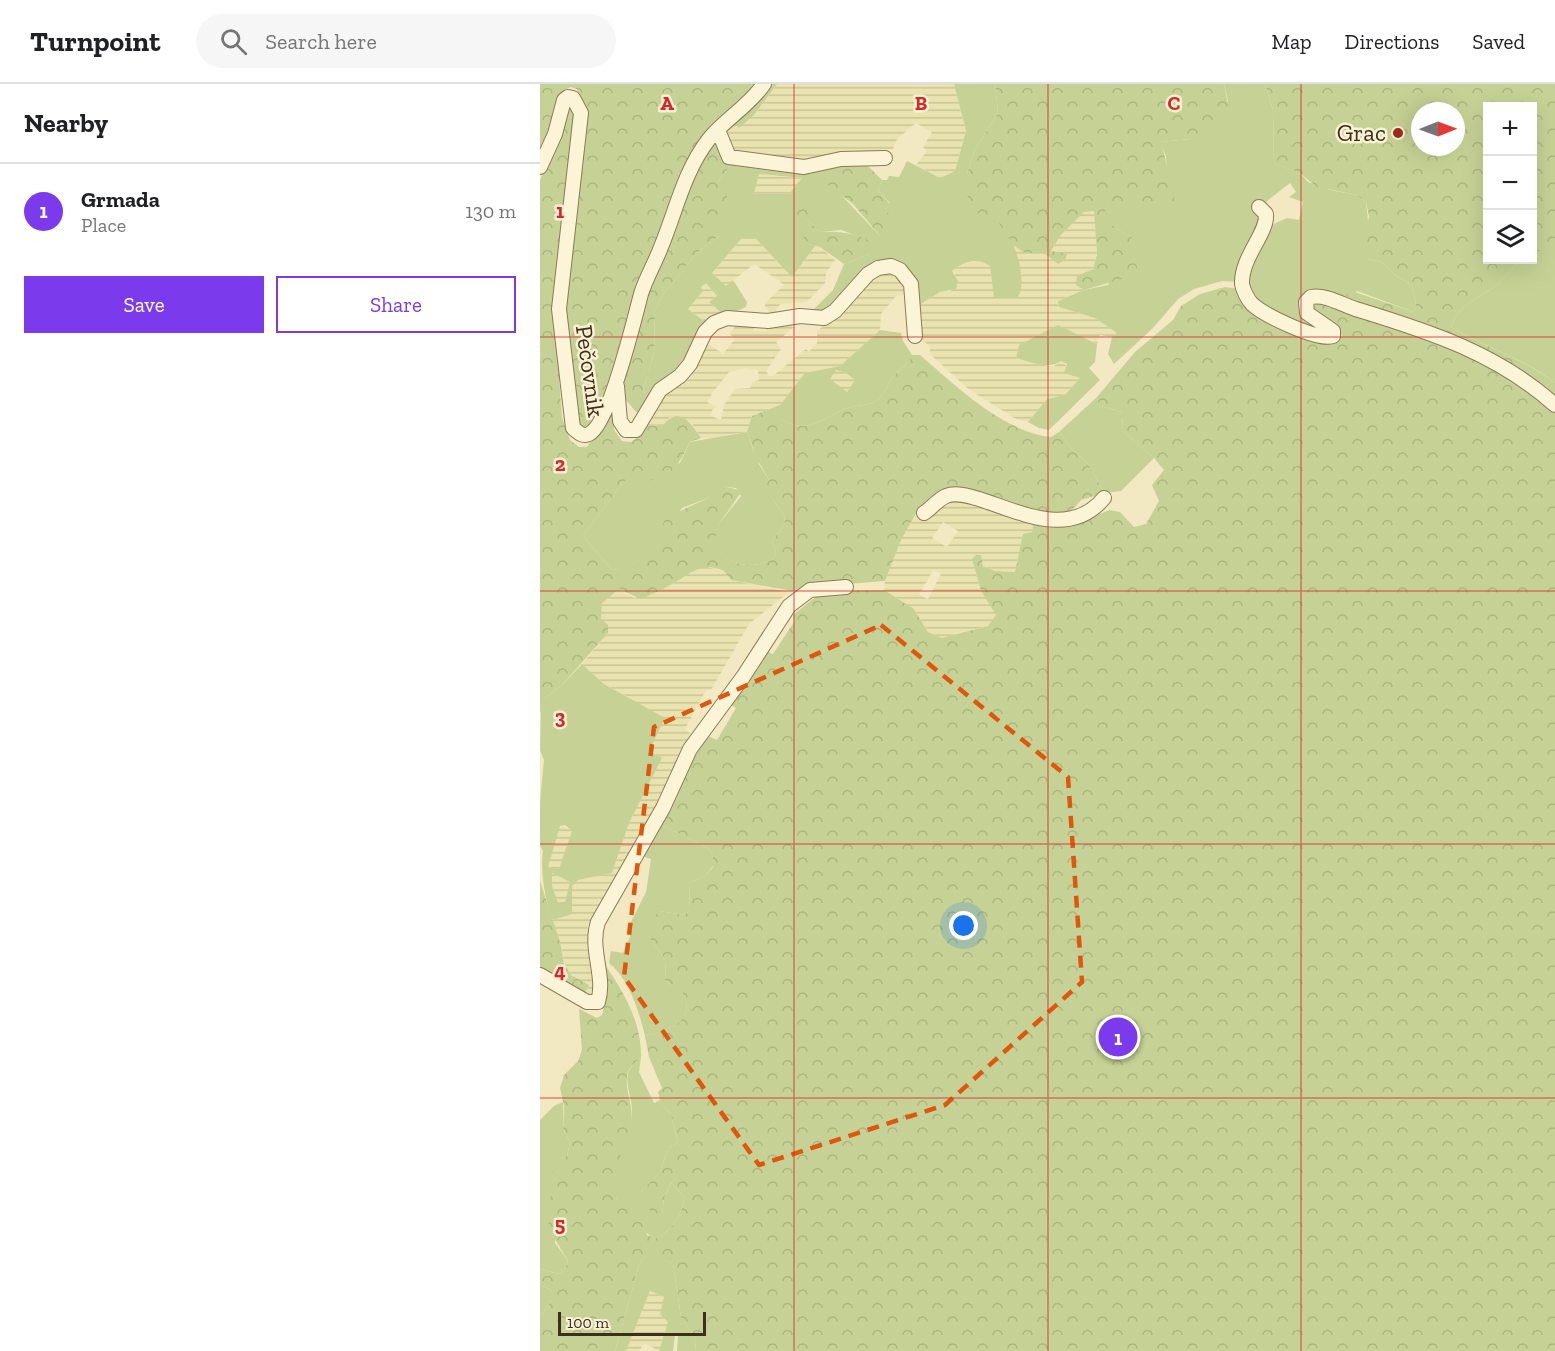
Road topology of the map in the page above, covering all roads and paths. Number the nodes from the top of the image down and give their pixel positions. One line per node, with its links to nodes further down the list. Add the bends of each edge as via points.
1 (764, 84): 2 (street, Pečovnik)
2 (718, 130): 3 (street, via 729,157 804,167 841,159); 7 (street, Pečovnik, via 700,151 680,192 642,290)
3 (885, 158)
4 (540, 167): 7 (street, Pečovnik, via 564,100 573,98 581,113 559,309 573,428 581,435 594,430)
5 (1259, 207): 8 (street, via 1267,220 1243,271 1242,286 1254,306 1308,334 1328,338 1333,332 1307,313 1306,302 1311,297 1330,299 1436,333 1494,360)
6 (915, 336): 7 (street, via 911,284 900,270 891,266 868,274 824,318 739,318 714,323 705,332 690,364 660,390 636,430 626,430 620,421)
7 (616, 381)
8 (1555, 405)
9 (1104, 498): 10 (street, via 1094,511 1056,520 1038,519 964,495 947,495)
10 (924, 513)
11 (846, 587): 12 (street, via 810,590 789,606 690,749 663,808 598,922 594,936 600,979 598,1002 587,1002)
12 (540, 975)

